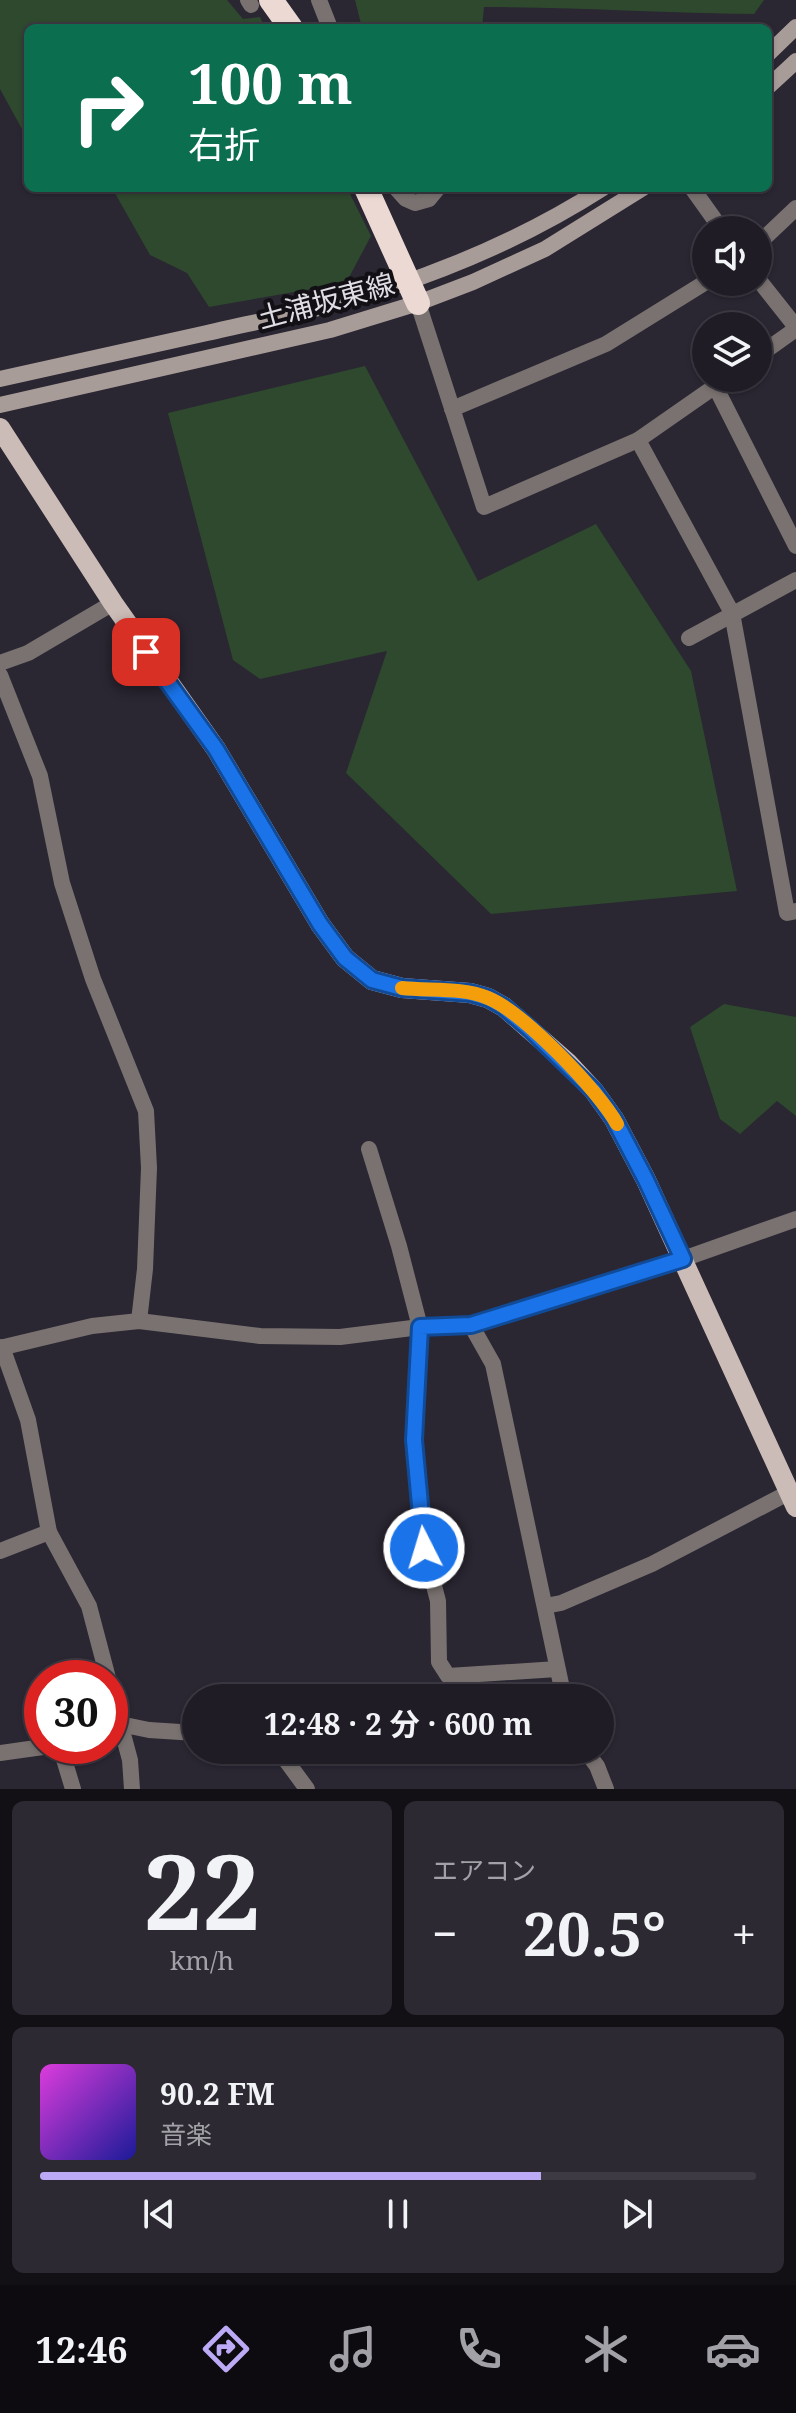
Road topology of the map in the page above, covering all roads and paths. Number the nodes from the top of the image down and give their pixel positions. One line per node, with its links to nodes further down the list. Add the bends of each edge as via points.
1 (319, 0): 2 (street)
2 (328, 24)
3 (796, 27): 4 (main road)
4 (772, 50)
5 (796, 61): 6 (main road)
6 (772, 83)
7 (368, 192): 17 (highway)
8 (400, 192): 9 (street, via 415,203)
9 (435, 192)
10 (596, 192): 17 (main road, 土浦坂東線)
11 (637, 192): 17 (main road, 土浦坂東線, via 545,249 473,282)
12 (695, 192): 14 (street)
13 (796, 208): 15 (street)
14 (712, 216)
15 (772, 231)
16 (692, 291): 25 (street, via 606,344)
17 (414, 292): 21 (main road, 土浦坂東線, via 318,308); 24 (main road, 土浦坂東線, via 330,330); 25 (street)
18 (771, 296): 19 (street)
19 (796, 328): 20 (street)
20 (772, 346)
21 (0, 379)
22 (707, 392): 27 (street)
23 (726, 392): 28 (street)
24 (0, 405)
25 (452, 409): 27 (street, via 484,507)
26 (0, 428): 30 (main road)
27 (638, 440): 31 (street)
28 (796, 546)
29 (796, 580): 31 (street)
30 (113, 603): 33 (street, via 28,653); 38 (main road, via 216,749 345,958 372,980 488,998 530,1029 594,1091 614,1119)
31 (732, 613): 32 (street); 35 (street, via 787,913)
32 (689, 638)
33 (0, 663)
34 (0, 675): 39 (street, via 40,776 62,883 93,979 146,1111 149,1183)
35 (796, 911)
36 (369, 1149): 41 (street)
37 (796, 1219): 38 (street)
38 (683, 1259): 40 (street); 43 (main road)
39 (139, 1321): 41 (street, via 260,1336 340,1337); 42 (street, via 92,1326)
40 (471, 1325): 41 (street); 46 (street, via 493,1364)
41 (420, 1327): 48 (street, via 414,1440 424,1548 438,1601 439,1662 448,1676)
42 (1, 1348): 44 (street, via 28,1420)
43 (793, 1500): 46 (street)
44 (49, 1532): 45 (street); 47 (street, via 89,1606)
45 (0, 1551)
46 (545, 1606): 48 (street)
47 (103, 1660)
48 (557, 1669): 49 (street)
49 (561, 1684)
50 (128, 1726): 51 (street)
51 (182, 1732)
52 (24, 1750): 53 (street)
53 (0, 1753)
54 (128, 1753): 59 (street)
55 (65, 1764): 58 (street)
56 (286, 1764): 60 (street)
57 (596, 1764): 61 (street)
58 (73, 1789)
59 (132, 1789)
60 (307, 1789)
61 (606, 1789)

